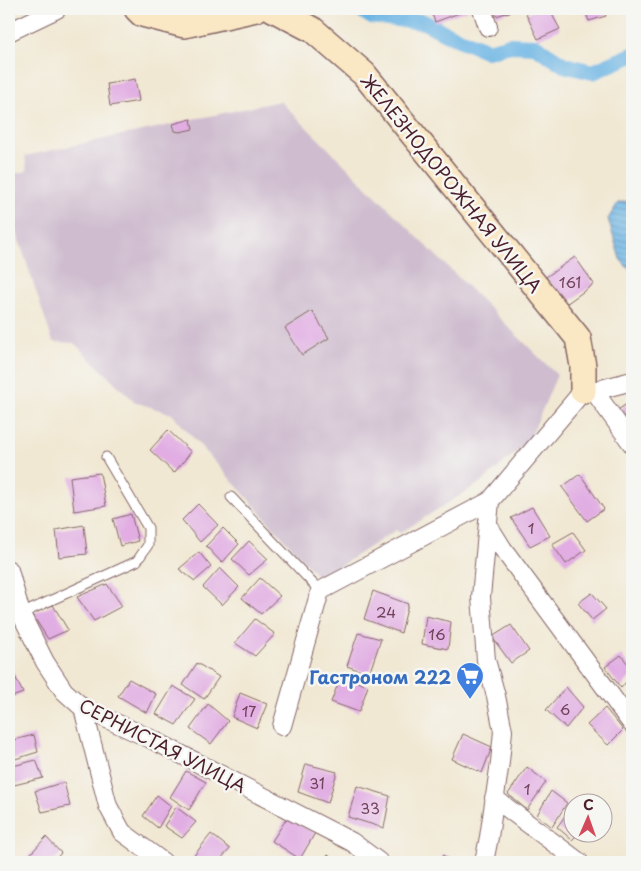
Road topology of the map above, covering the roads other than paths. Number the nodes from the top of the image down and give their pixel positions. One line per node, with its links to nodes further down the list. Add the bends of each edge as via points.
1 (56, 9): 7 (street)
2 (137, 9): 3 (street, via 142,14 184,25)
3 (256, 9)
4 (274, 9): 9 (street, ЖЕЛЕЗНОДОРОЖНАЯ УЛИЦА, via 313,30 371,82 578,338)
5 (482, 9): 6 (street)
6 (488, 27)
7 (9, 32)
8 (632, 381): 9 (street)
9 (589, 391): 10 (street); 13 (street)
10 (632, 444)
11 (106, 457): 17 (lane, via 148,528 148,546 137,561)
12 (231, 496): 16 (lane)
13 (490, 501): 14 (street); 16 (street)
14 (488, 525): 19 (street); 21 (street, via 481,597 486,660 503,731)
15 (9, 570): 17 (street, СЕРНИСТАЯ УЛИЦА)
16 (320, 591): 20 (street)
17 (20, 614): 18 (street, СЕРНИСТАЯ УЛИЦА, via 64,691)
18 (83, 708): 22 (street, via 108,806 122,832); 23 (street, СЕРНИСТАЯ УЛИЦА, via 151,739 352,842)
19 (632, 724)
20 (282, 726)
21 (494, 798): 24 (street); 25 (street)
22 (163, 862)
23 (379, 862)
24 (484, 862)
25 (579, 862)

